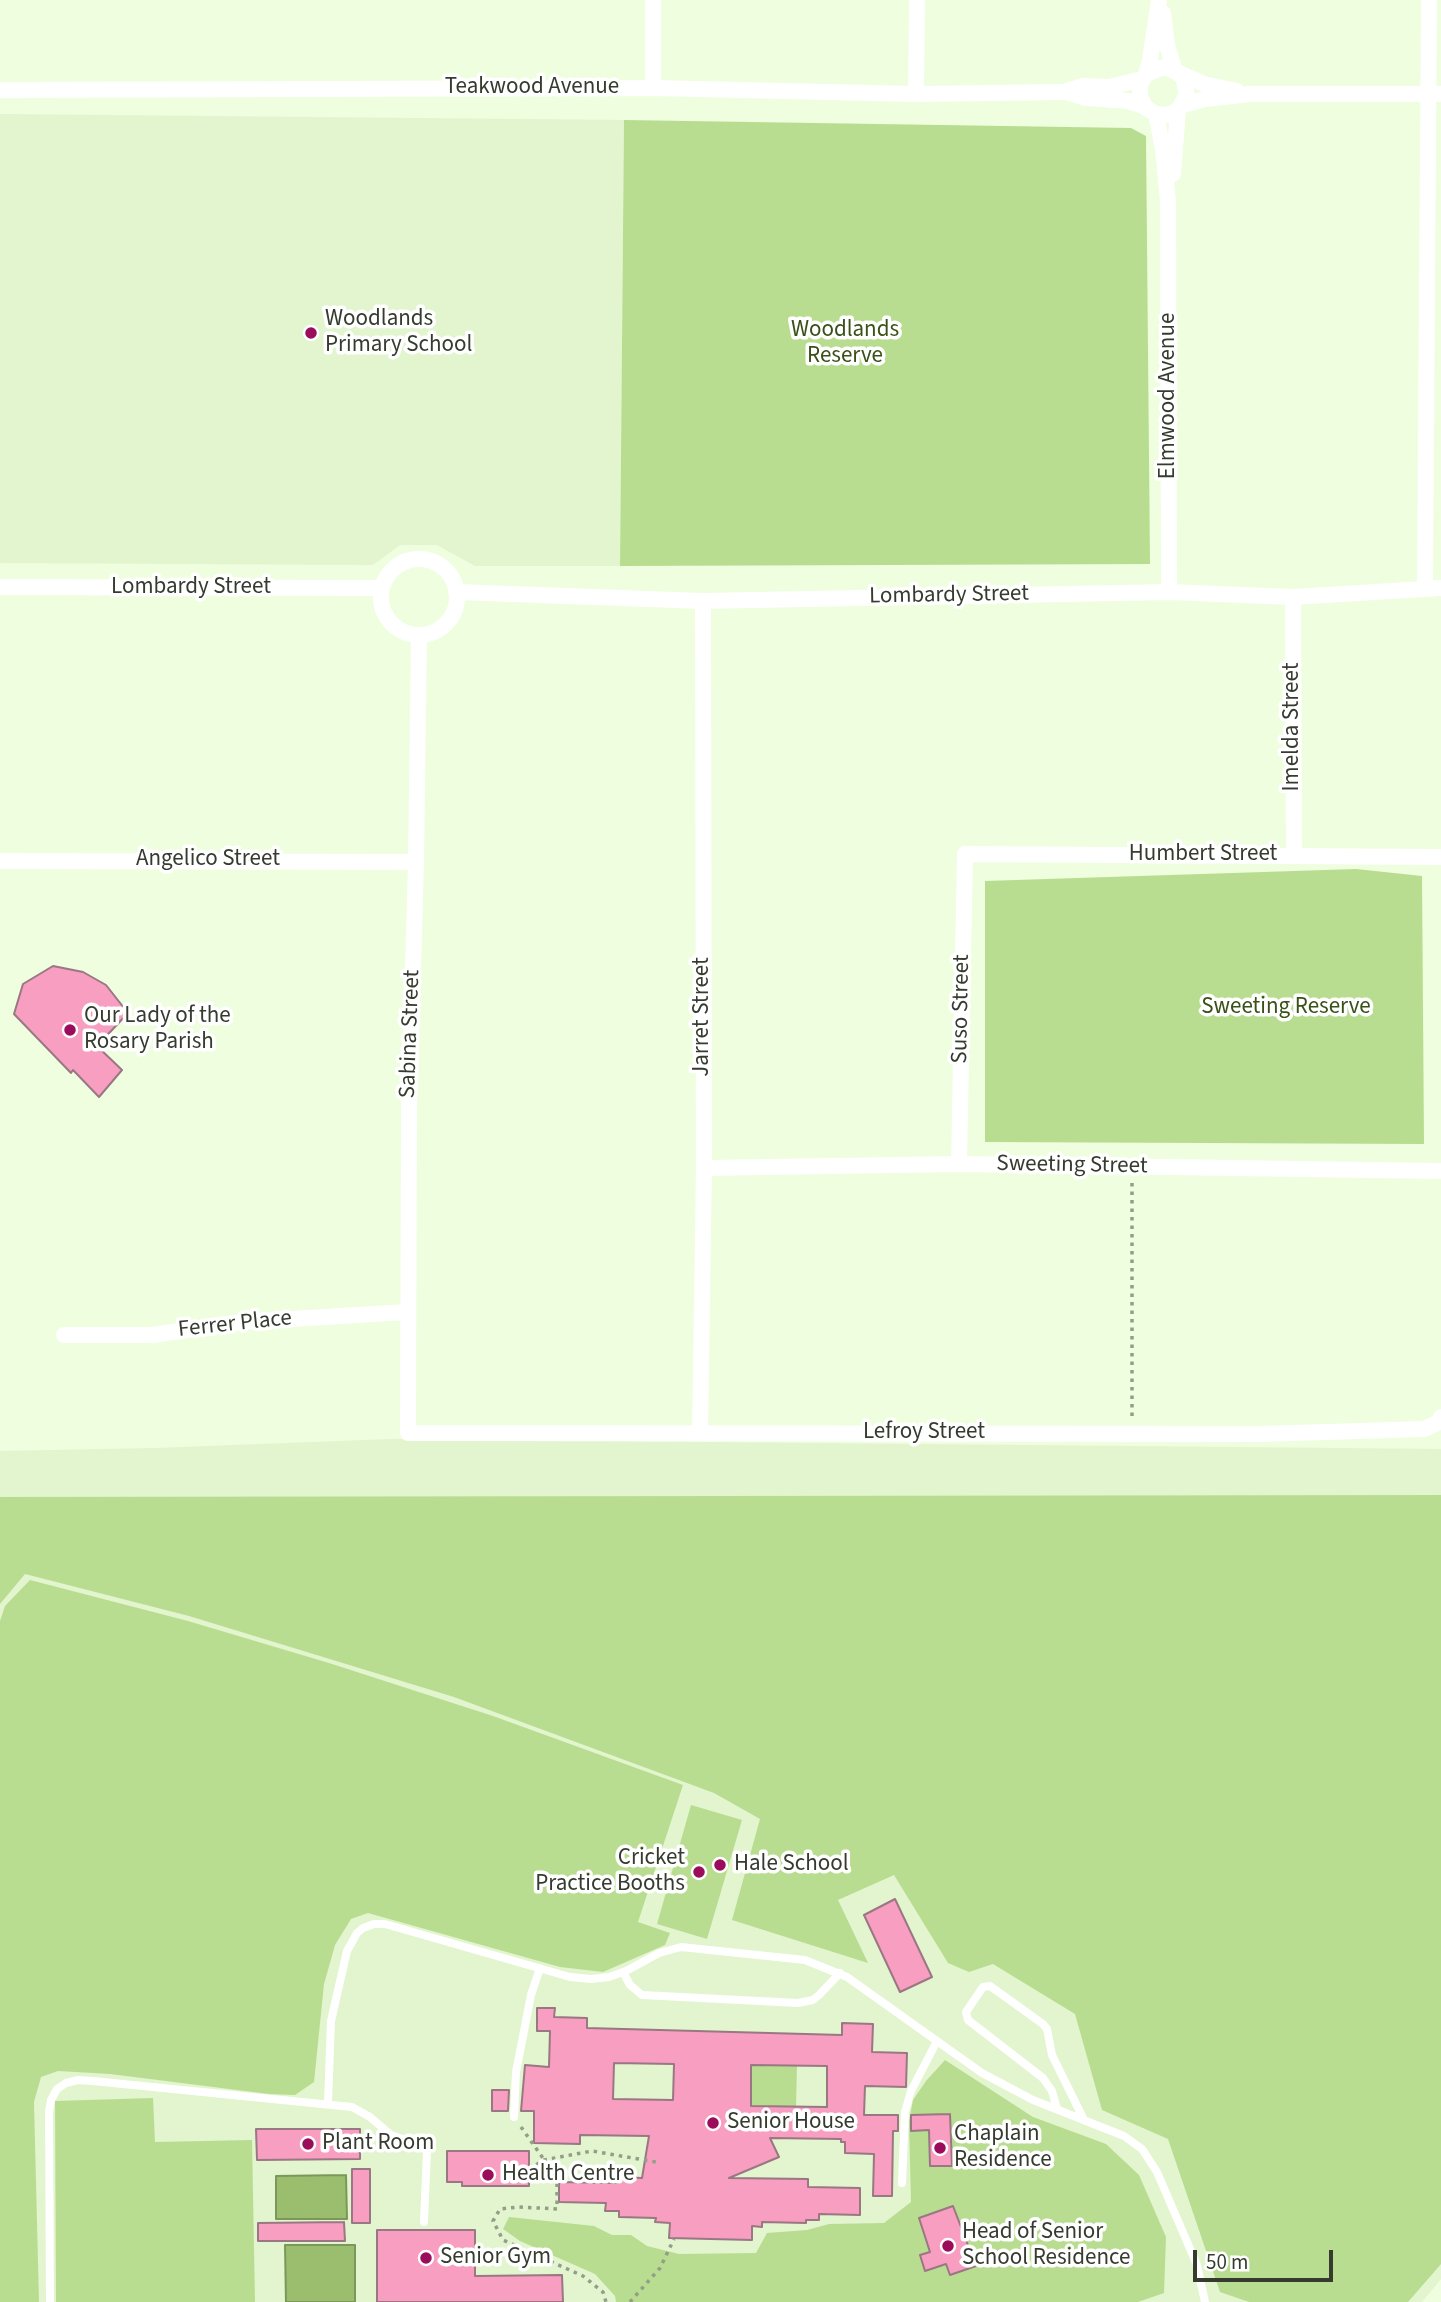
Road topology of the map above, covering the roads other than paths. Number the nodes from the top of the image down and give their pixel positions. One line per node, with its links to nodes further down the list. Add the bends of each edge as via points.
1 (653, 0): 7 (street)
2 (917, 0): 10 (street)
3 (1160, 0): 5 (street, Elmwood Avenue, via 1167,45); 6 (street, Elmwood Avenue)
4 (1429, 0): 12 (street)
5 (1177, 72): 6 (street, via 1158,68); 11 (street, via 1204,84); 13 (street, Elmwood Avenue, via 1187,95)
6 (1145, 77): 9 (street, Teakwood Avenue); 14 (street, Elmwood Avenue, via 1139,91)
7 (653, 88): 8 (street, Teakwood Avenue); 10 (street, Teakwood Avenue)
8 (0, 90)
9 (1064, 92): 10 (street, Teakwood Avenue); 14 (street, Teakwood Avenue, via 1128,101)
10 (916, 94)
11 (1250, 94): 12 (street); 13 (street, via 1205,99)
12 (1434, 95): 18 (street)
13 (1180, 108): 14 (street, via 1168,115); 15 (street, Elmwood Avenue)
14 (1150, 110): 15 (street, Elmwood Avenue, via 1163,150)
15 (1168, 201): 20 (street, Elmwood Avenue)
16 (0, 587): 17 (street, Lombardy Street)
17 (382, 588): 19 (street, via 395,567 419,558 442,566); 23 (street, via 382,607 388,619 406,633)
18 (1433, 588): 21 (street, Lombardy Street)
19 (456, 592): 22 (street, Lombardy Street); 23 (street, via 449,620 439,629)
20 (1170, 592): 21 (street, Lombardy Street); 22 (street, Lombardy Street)
21 (1293, 597): 25 (street, Imelda Street)
22 (703, 601): 30 (street, Jarret Street)
23 (419, 635): 28 (street, Sabina Street)
24 (965, 854): 25 (street, Humbert Street); 29 (street, Suso Street)
25 (1294, 856): 26 (street, Humbert Street)
26 (1441, 857)
27 (0, 861): 28 (street, Angelico Street)
28 (416, 862): 32 (street, Sabina Street)
29 (959, 1164): 30 (street, Sweeting Street); 31 (street, Sweeting Street)
30 (704, 1168): 35 (street, Jarret Street)
31 (1441, 1171)
32 (407, 1312): 33 (street, Ferrer Place, via 242,1322 152,1335); 36 (street, Sabina Street)
33 (64, 1335)
34 (1440, 1420): 35 (street, Lefroy Street, via 1424,1429 1260,1434)
35 (700, 1432): 36 (street, Lefroy Street)
36 (408, 1433)
37 (540, 1968): 38 (lane, via 591,1979); 41 (lane, via 385,1924 363,1928 347,1951 333,2007); 43 (lane, via 516,2071)
38 (623, 1972): 39 (lane, via 681,1947 791,1957); 39 (lane, via 642,1995 798,2003 813,2000)
39 (840, 1973): 40 (lane)
40 (937, 2041): 42 (lane, via 982,2073); 45 (lane, via 905,2112)
41 (328, 2103): 46 (lane, via 352,2107 391,2135 427,2151); 47 (lane, via 78,2080 57,2089 49,2112)
42 (1057, 2109): 44 (lane); 44 (lane, via 1043,2078 968,2020 966,2012 983,1987 990,1986 1043,2024 1056,2065)
43 (514, 2117)
44 (1084, 2120): 48 (lane, via 1124,2136 1151,2161 1198,2265)
45 (902, 2183)
46 (424, 2222)
47 (50, 2302)
48 (1205, 2302)

